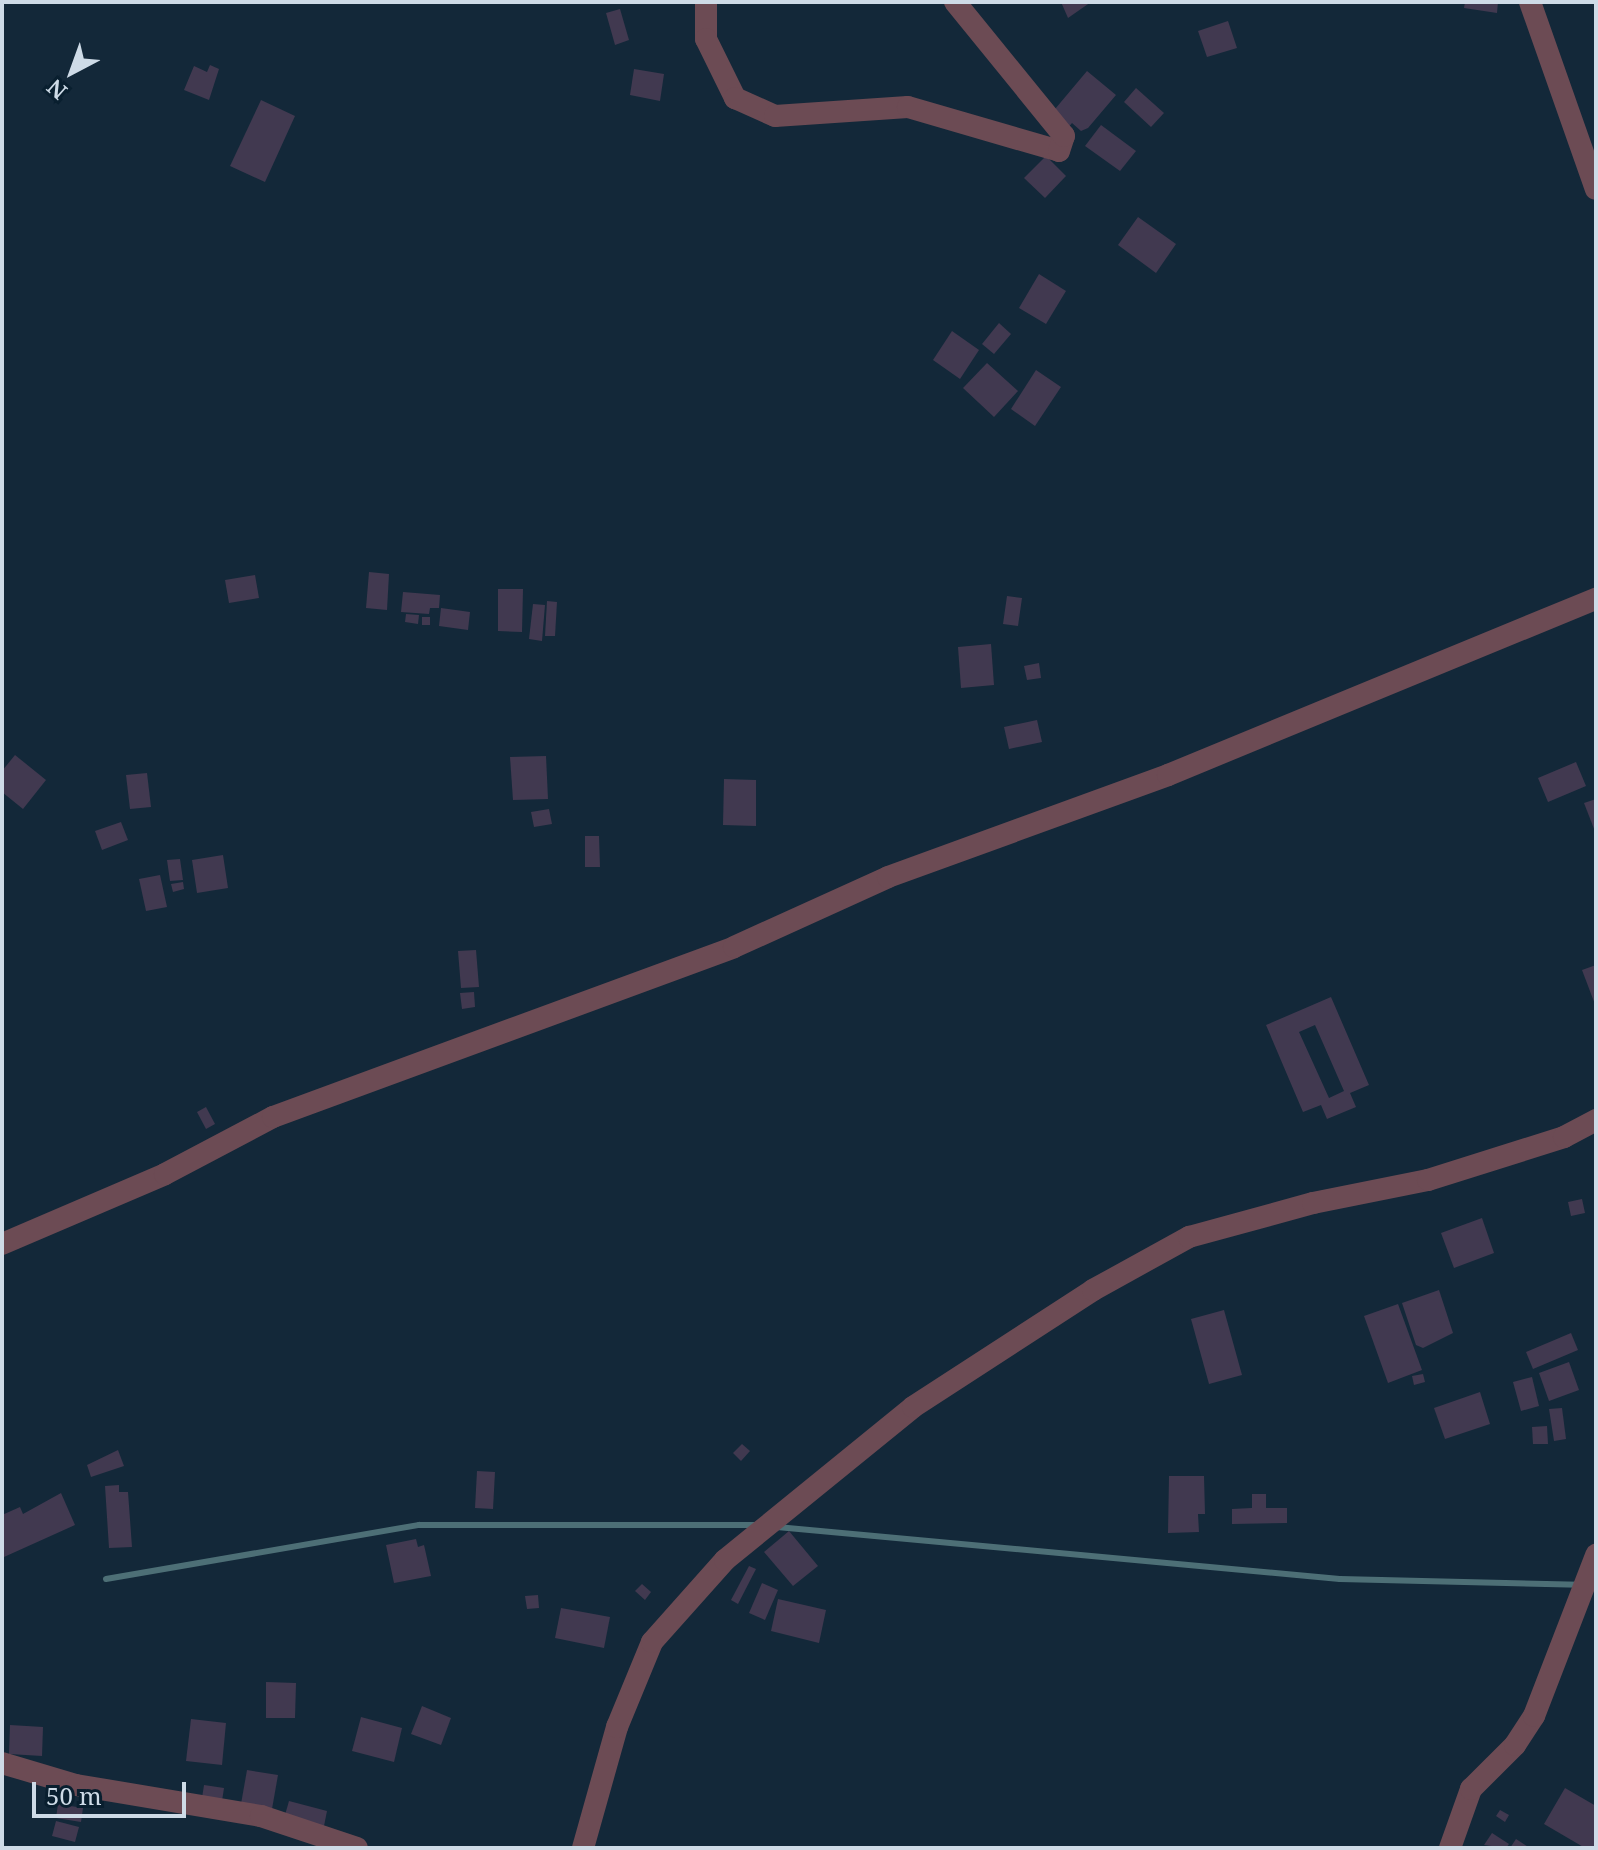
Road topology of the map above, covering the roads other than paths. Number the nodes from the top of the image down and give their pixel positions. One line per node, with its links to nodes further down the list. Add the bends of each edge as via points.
1 (706, 2): 2 (street, via 706,39 735,98 775,116 908,107 1059,151 1064,136)
2 (955, 2)
3 (1530, 2): 4 (street)
4 (1596, 189)
5 (1596, 599): 7 (street, via 1168,775 888,877 734,947 273,1117 165,1174)
6 (1596, 1120): 12 (street, via 1564,1137 1428,1180 1313,1203 1189,1237 1093,1290 913,1407 725,1560 652,1642 622,1712)
7 (2, 1244)
8 (1596, 1555): 10 (street, via 1534,1716 1515,1745 1471,1789)
9 (2, 1763): 11 (street, via 76,1785 261,1816)
10 (1456, 1841)
11 (357, 1848)
12 (583, 1848)

